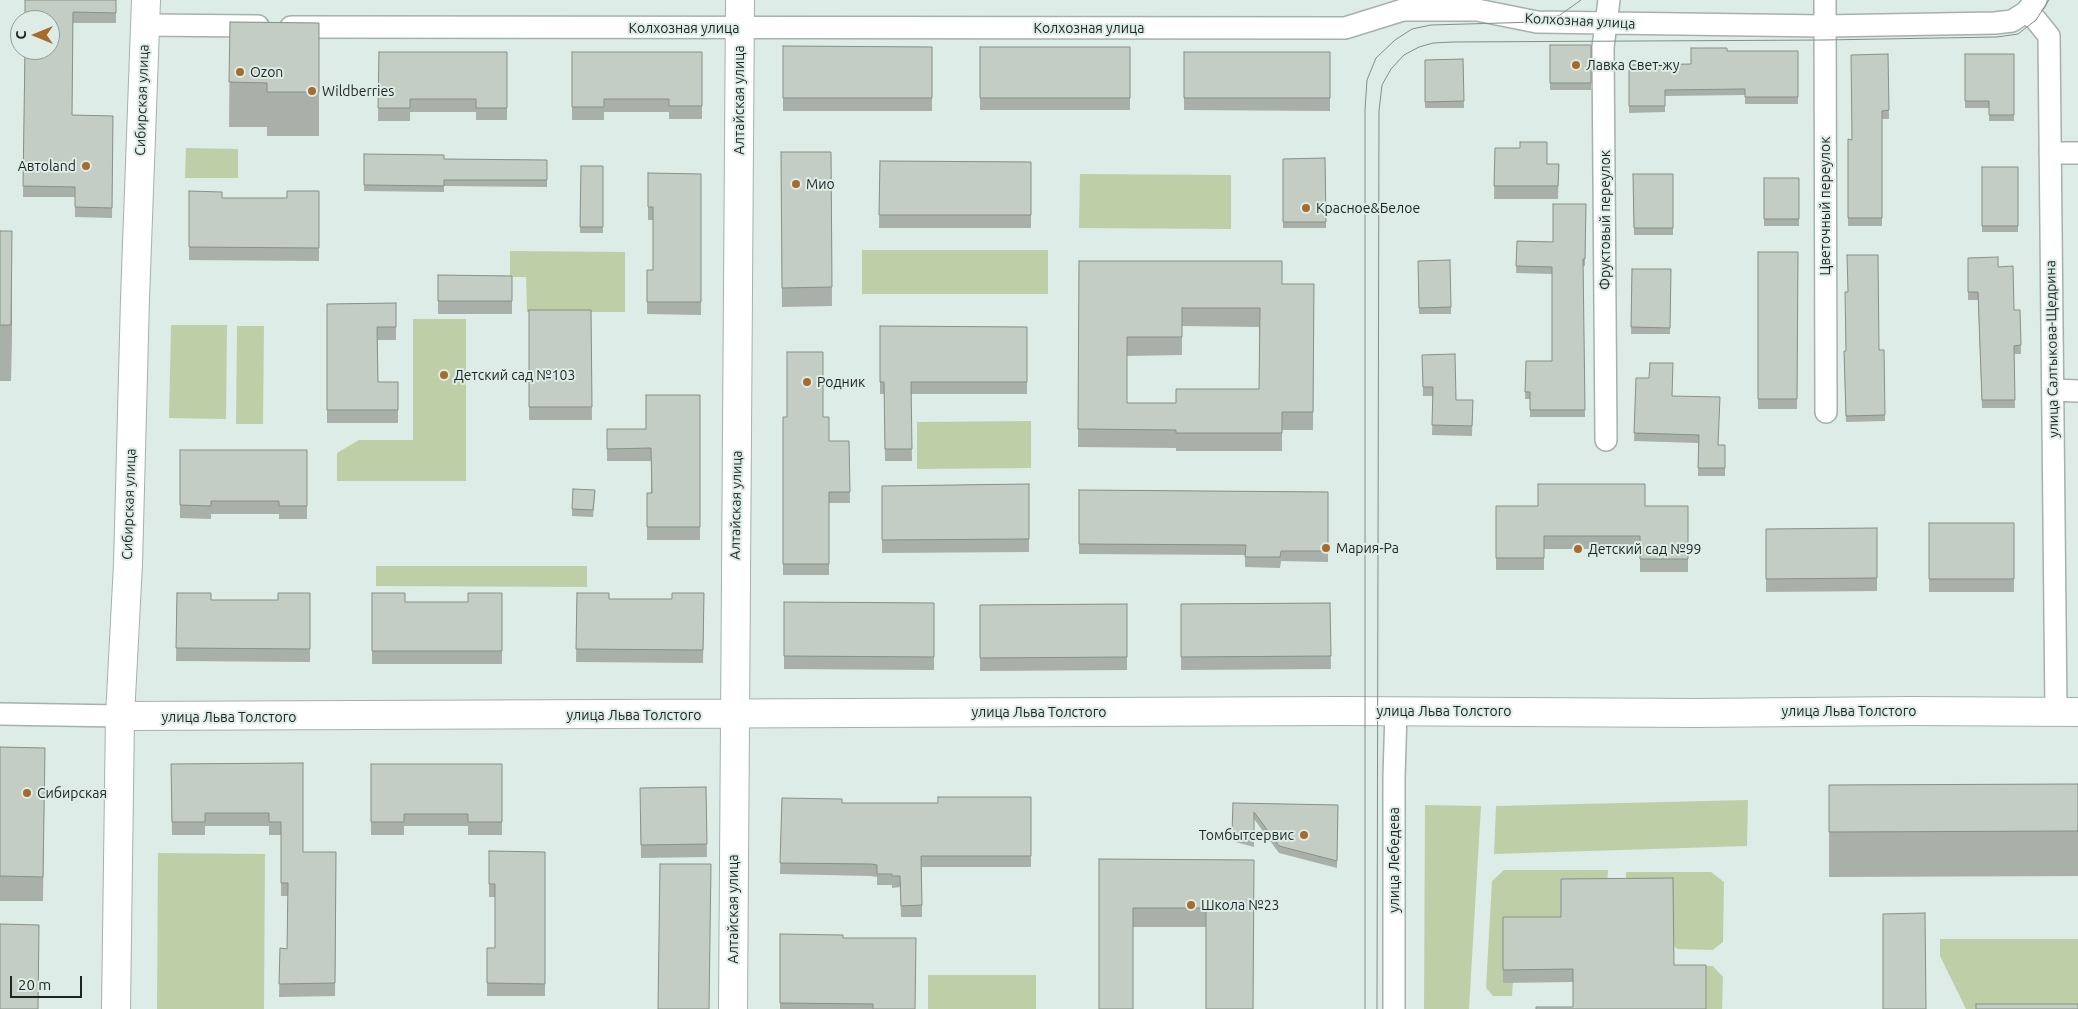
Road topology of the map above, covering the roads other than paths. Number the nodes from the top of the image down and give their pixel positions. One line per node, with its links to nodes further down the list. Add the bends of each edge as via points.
1 (740, 0): 8 (main road, Алтайская улица)
2 (1609, 0): 6 (street, Фруктовый переулок)
3 (1825, 0): 7 (street, Цветочный переулок)
4 (2031, 6): 7 (street, Колхозная улица, via 2012,21 1995,23); 9 (street, улица Салтыкова-Щедрина, via 2036,20 2049,36)
5 (146, 13): 8 (street, Колхозная улица); 19 (main road, Сибирская улица)
6 (1606, 24): 7 (street, Колхозная улица); 8 (street, Колхозная улица, via 1537,22 1477,10 1403,10 1345,28); 14 (street, Фруктовый переулок, via 1603,57)
7 (1824, 26): 13 (street, Цветочный переулок)
8 (740, 28): 18 (main road, Алтайская улица)
9 (2050, 153): 10 (street); 11 (street, улица Салтыкова-Щедрина)
10 (2078, 153)
11 (2053, 390): 12 (street); 16 (street, улица Салтыкова-Щедрина)
12 (2078, 390)
13 (1826, 412)
14 (1606, 440)
15 (1396, 711): 16 (main road, улица Льва Толстого); 18 (main road, улица Льва Толстого); 22 (street, улица Лебедева)
16 (2067, 712)
17 (0, 714): 19 (street, улица Льва Толстого)
18 (734, 714): 19 (main road, улица Льва Толстого); 21 (main road, Алтайская улица)
19 (120, 716): 20 (main road, Сибирская улица)
20 (116, 1009)
21 (732, 1009)
22 (1394, 1009)

